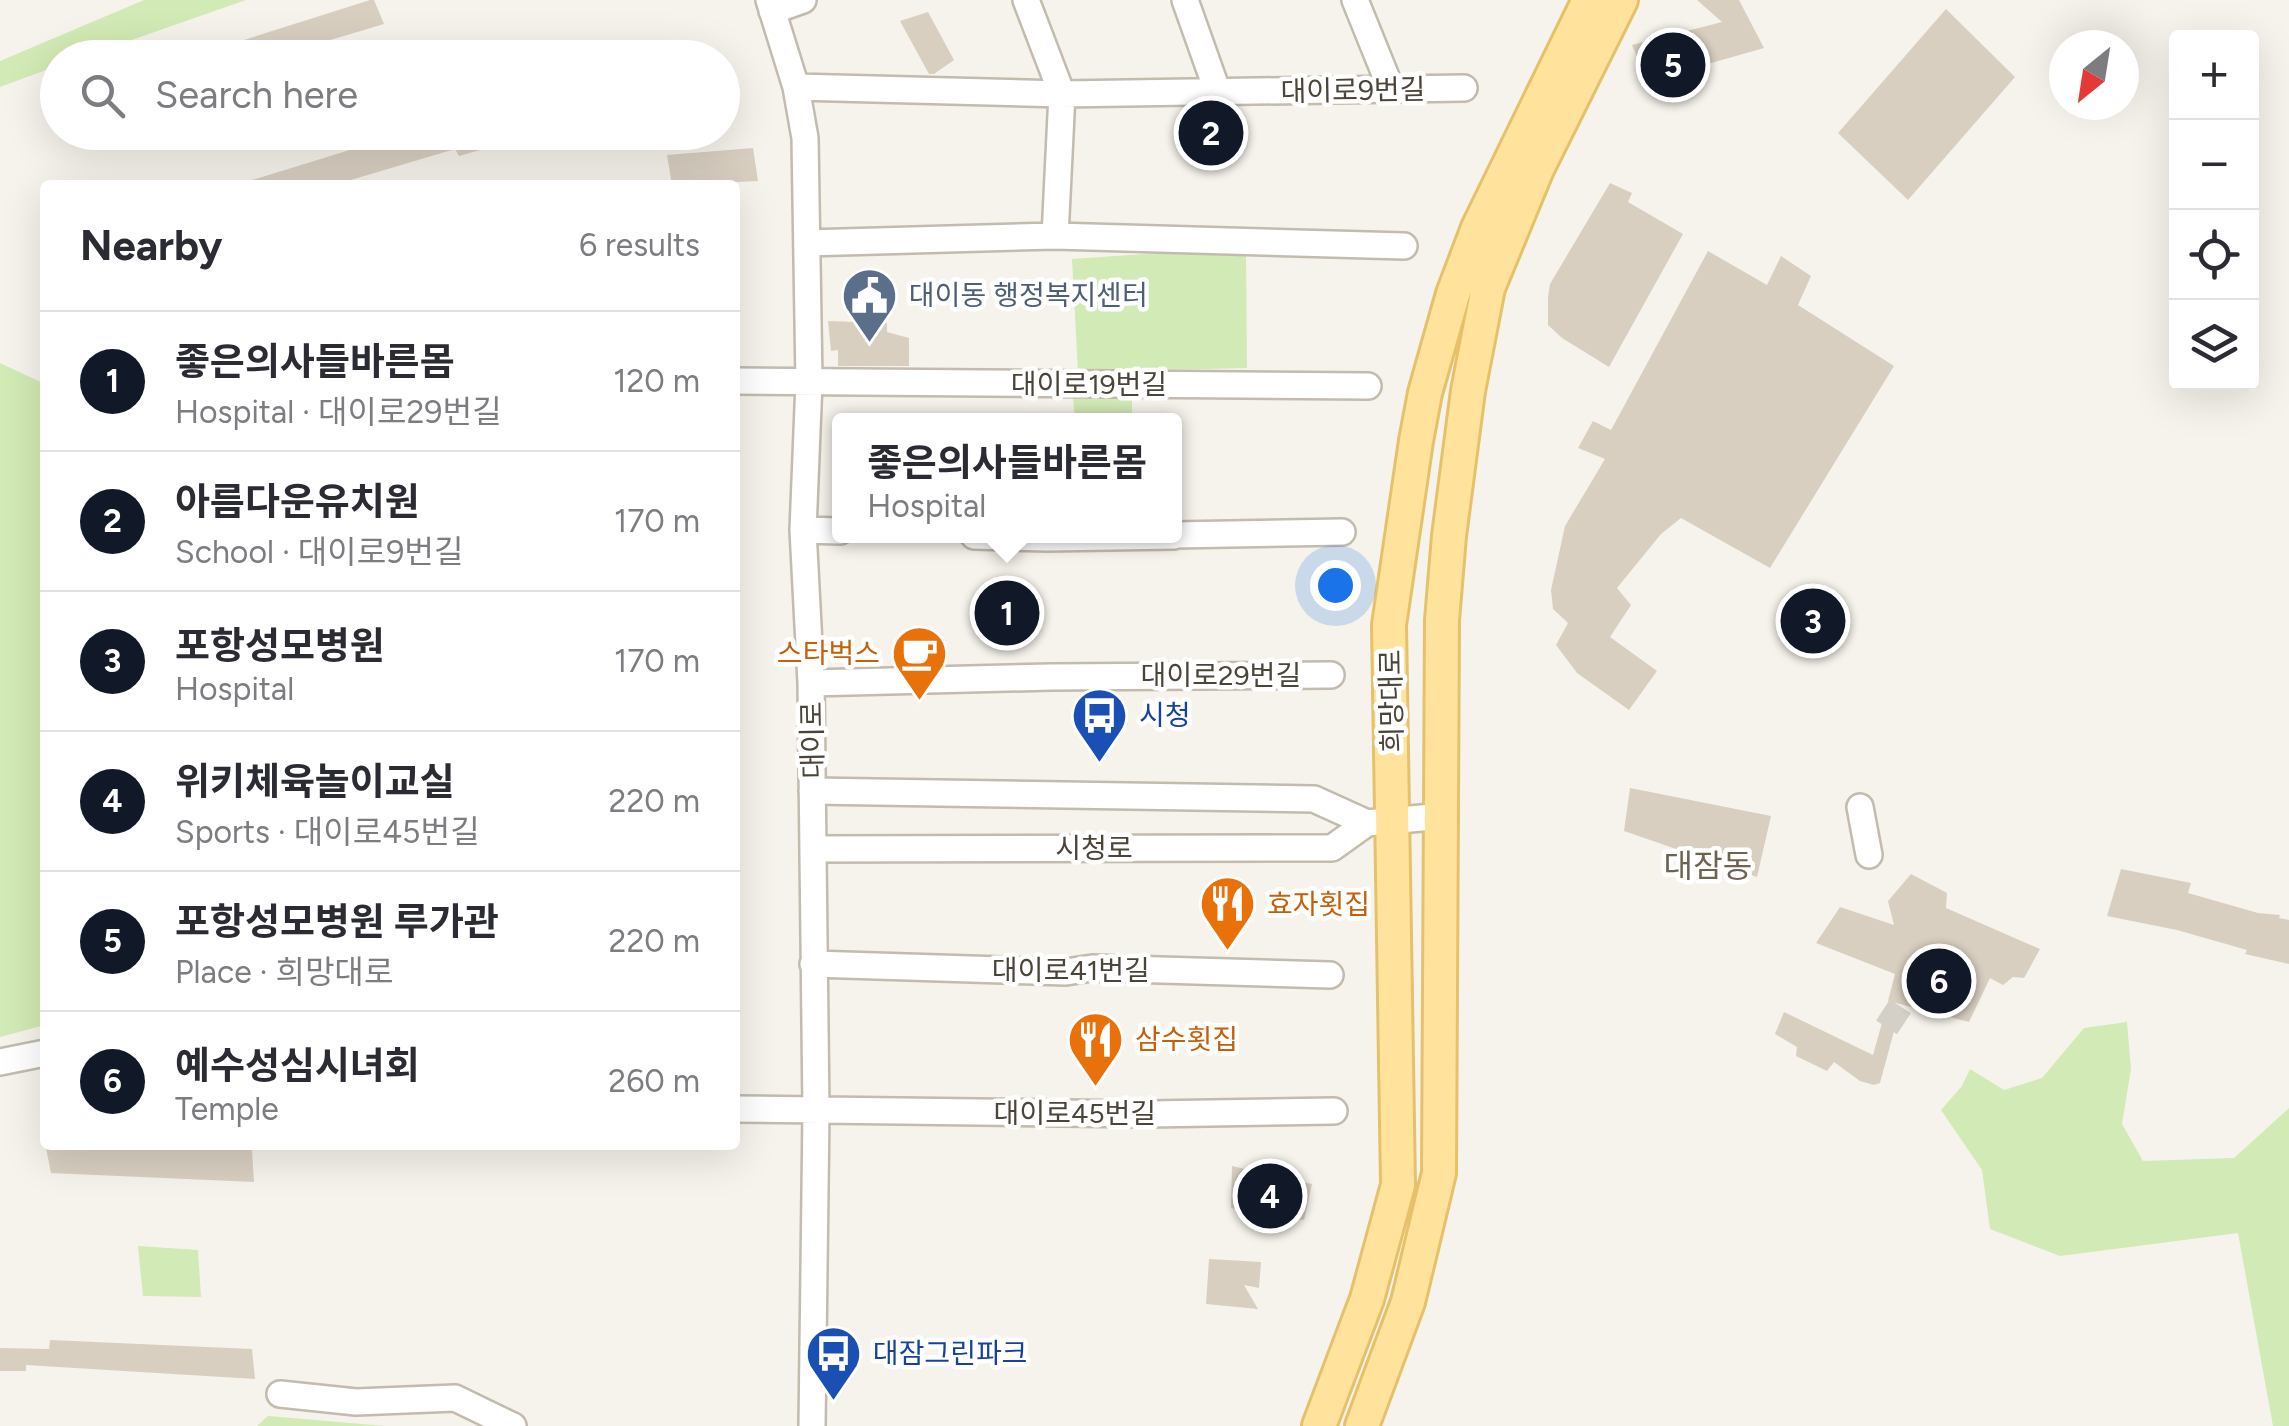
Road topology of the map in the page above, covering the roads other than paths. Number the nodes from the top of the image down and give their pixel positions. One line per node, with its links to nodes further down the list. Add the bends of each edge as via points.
1 (803, 0): 9 (street)
2 (1026, 0): 14 (street)
3 (1185, 0): 13 (street)
4 (1356, 0): 12 (street)
5 (1565, 0): 15 (main road, via 1523,87 1523,103)
6 (1589, 0): 15 (main road, 희망대로)
7 (1621, 0): 15 (main road, 희망대로)
8 (1639, 0): 15 (main road, via 1577,118)
9 (770, 6): 10 (street, 대이로)
10 (796, 87): 14 (street, 대이로9번길); 17 (street, 대이로, via 805,138)
11 (1464, 88): 12 (street, 대이로9번길)
12 (1391, 89): 13 (street, 대이로9번길)
13 (1218, 92): 14 (street, 대이로9번길)
14 (1062, 94): 16 (street)
15 (1542, 126): 30 (main road, 희망대로, via 1488,288 1468,391 1442,620); 31 (main road, 희망대로, via 1478,228 1426,393 1389,625)
16 (1054, 236): 17 (street); 18 (street)
17 (807, 243): 20 (street, 대이로)
18 (1404, 246)
19 (740, 380): 20 (street, 대이로19번길)
20 (809, 382): 21 (street, 대이로19번길); 22 (street, 대이로)
21 (1368, 386)
22 (803, 530): 23 (street); 27 (street, 대이로)
23 (832, 531)
24 (1342, 532): 25 (street)
25 (1182, 536)
26 (1331, 675): 27 (street, 대이로29번길)
27 (810, 683): 28 (street, 대이로)
28 (812, 790): 31 (street, 시청로, via 1314,799); 32 (street, 대이로)
29 (1860, 807): 33 (street)
30 (1443, 816): 31 (street, 시청로); 45 (main road, 희망대로, via 1439,1173 1408,1302)
31 (1380, 821): 32 (street, 시청로, via 1332,848); 44 (main road, 희망대로, via 1398,1184 1366,1299)
32 (813, 849): 34 (street, 대이로)
33 (1869, 855)
34 (813, 964): 35 (street, 대이로41번길); 39 (street, 대이로)
35 (1330, 976)
36 (40, 1054): 37 (street)
37 (0, 1062)
38 (740, 1109): 39 (street, 대이로45번길)
39 (816, 1111): 40 (street, 대이로45번길); 43 (street, 대이로)
40 (1334, 1111)
41 (280, 1394): 42 (street, via 356,1402 454,1398)
42 (513, 1426)
43 (812, 1426)
44 (1319, 1426)
45 (1362, 1426)

